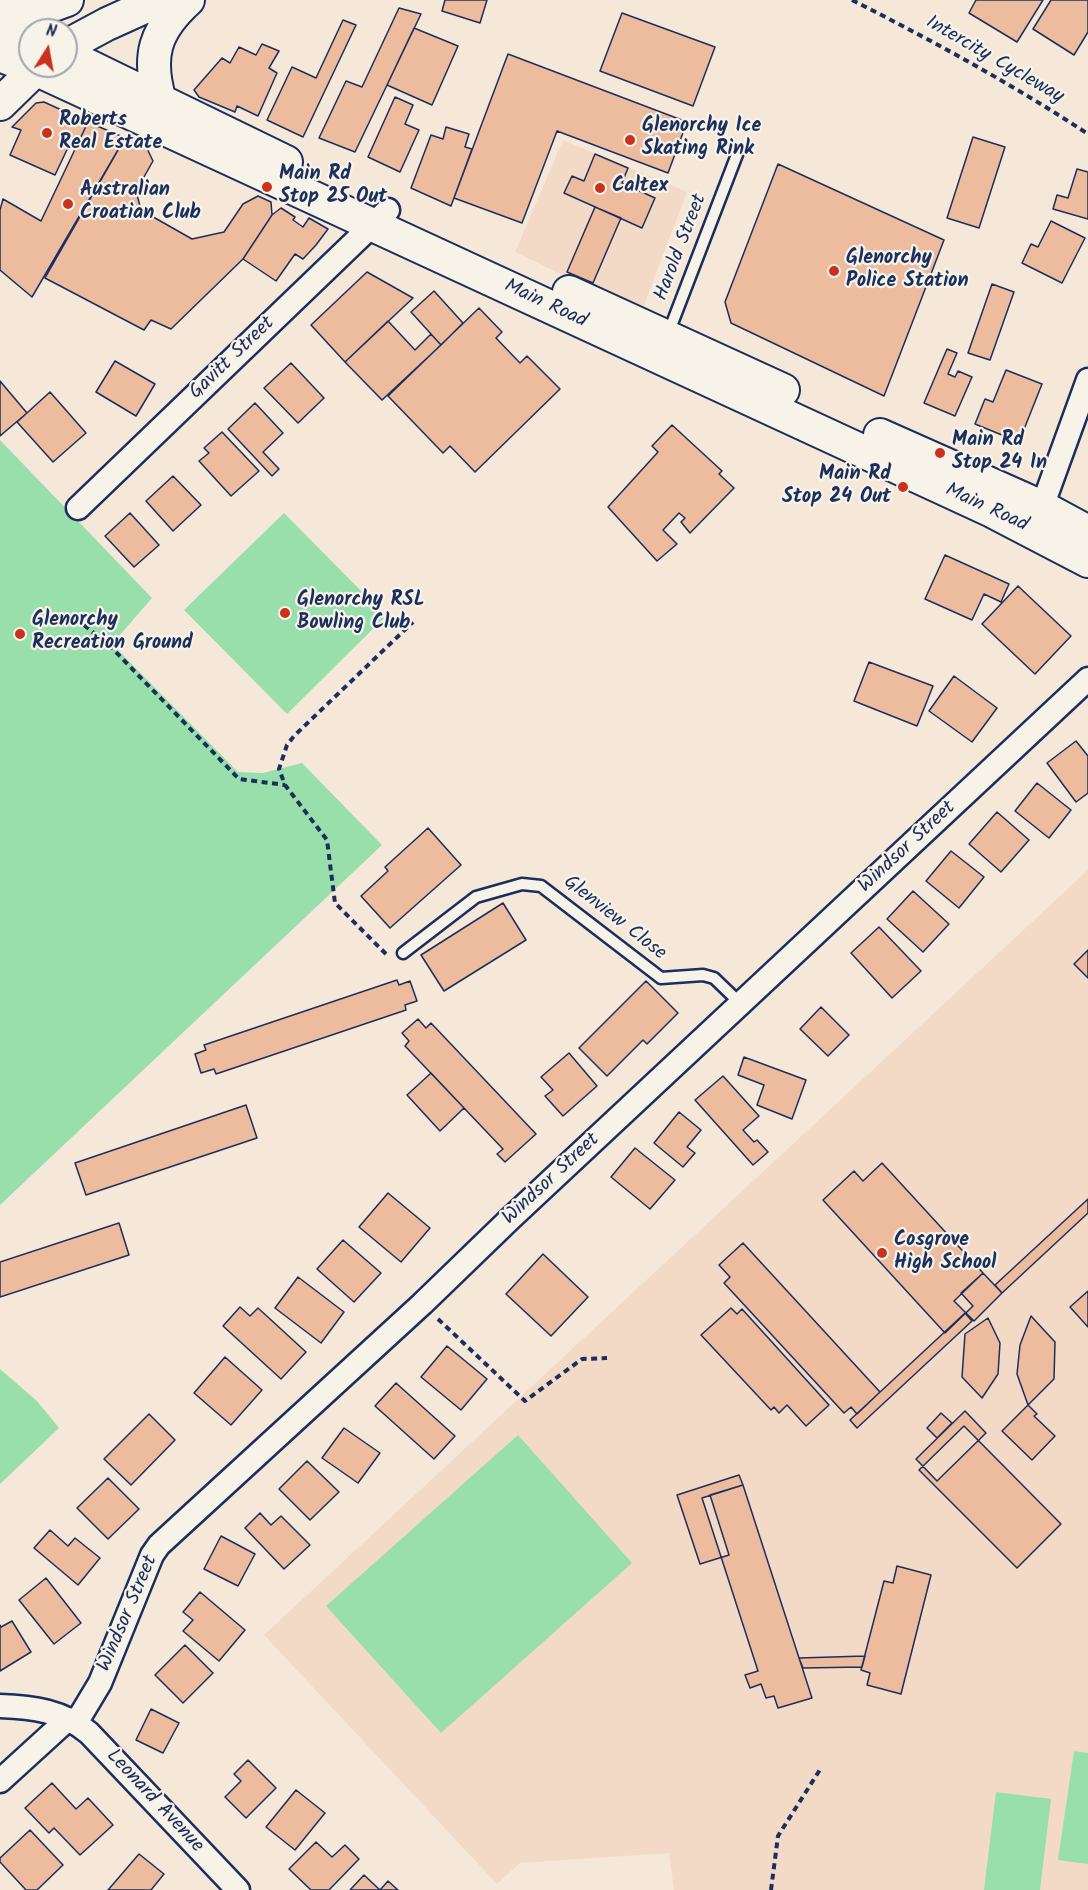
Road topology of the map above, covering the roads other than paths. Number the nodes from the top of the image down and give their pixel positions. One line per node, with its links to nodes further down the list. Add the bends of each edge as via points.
1 (67, 0): 5 (main road, via 42,9)
2 (75, 0): 6 (main road)
3 (160, 0): 7 (main road)
4 (188, 0): 11 (main road, via 167,22 155,48 153,76)
5 (0, 13)
6 (55, 18)
7 (78, 39)
8 (18, 57): 12 (main road)
9 (78, 61): 11 (main road, Main Road)
10 (78, 76): 14 (main road, Main Road)
11 (160, 101): 14 (main road, Main Road)
12 (0, 104)
13 (738, 152): 15 (lane, Harold Street)
14 (380, 217): 15 (main road, Main Road); 17 (street, Gavitt Street)
15 (664, 347): 18 (main road, Main Road)
16 (1088, 380): 18 (street)
17 (78, 508)
18 (1036, 518): 19 (main road, Main Road); 20 (main road, Main Road)
19 (1088, 532)
20 (1088, 561)
21 (1088, 679): 23 (street, Windsor Street)
22 (403, 953): 23 (lane, Glenview Close, via 476,897 522,884 541,886 661,978 714,978)
23 (741, 1005): 25 (street, Windsor Street, via 159,1545 100,1683)
24 (0, 1706): 25 (street, via 49,1711)
25 (72, 1721): 26 (street, Windsor Street); 27 (street, Leonard Avenue, via 89,1733)
26 (0, 1781)
27 (237, 1890)

